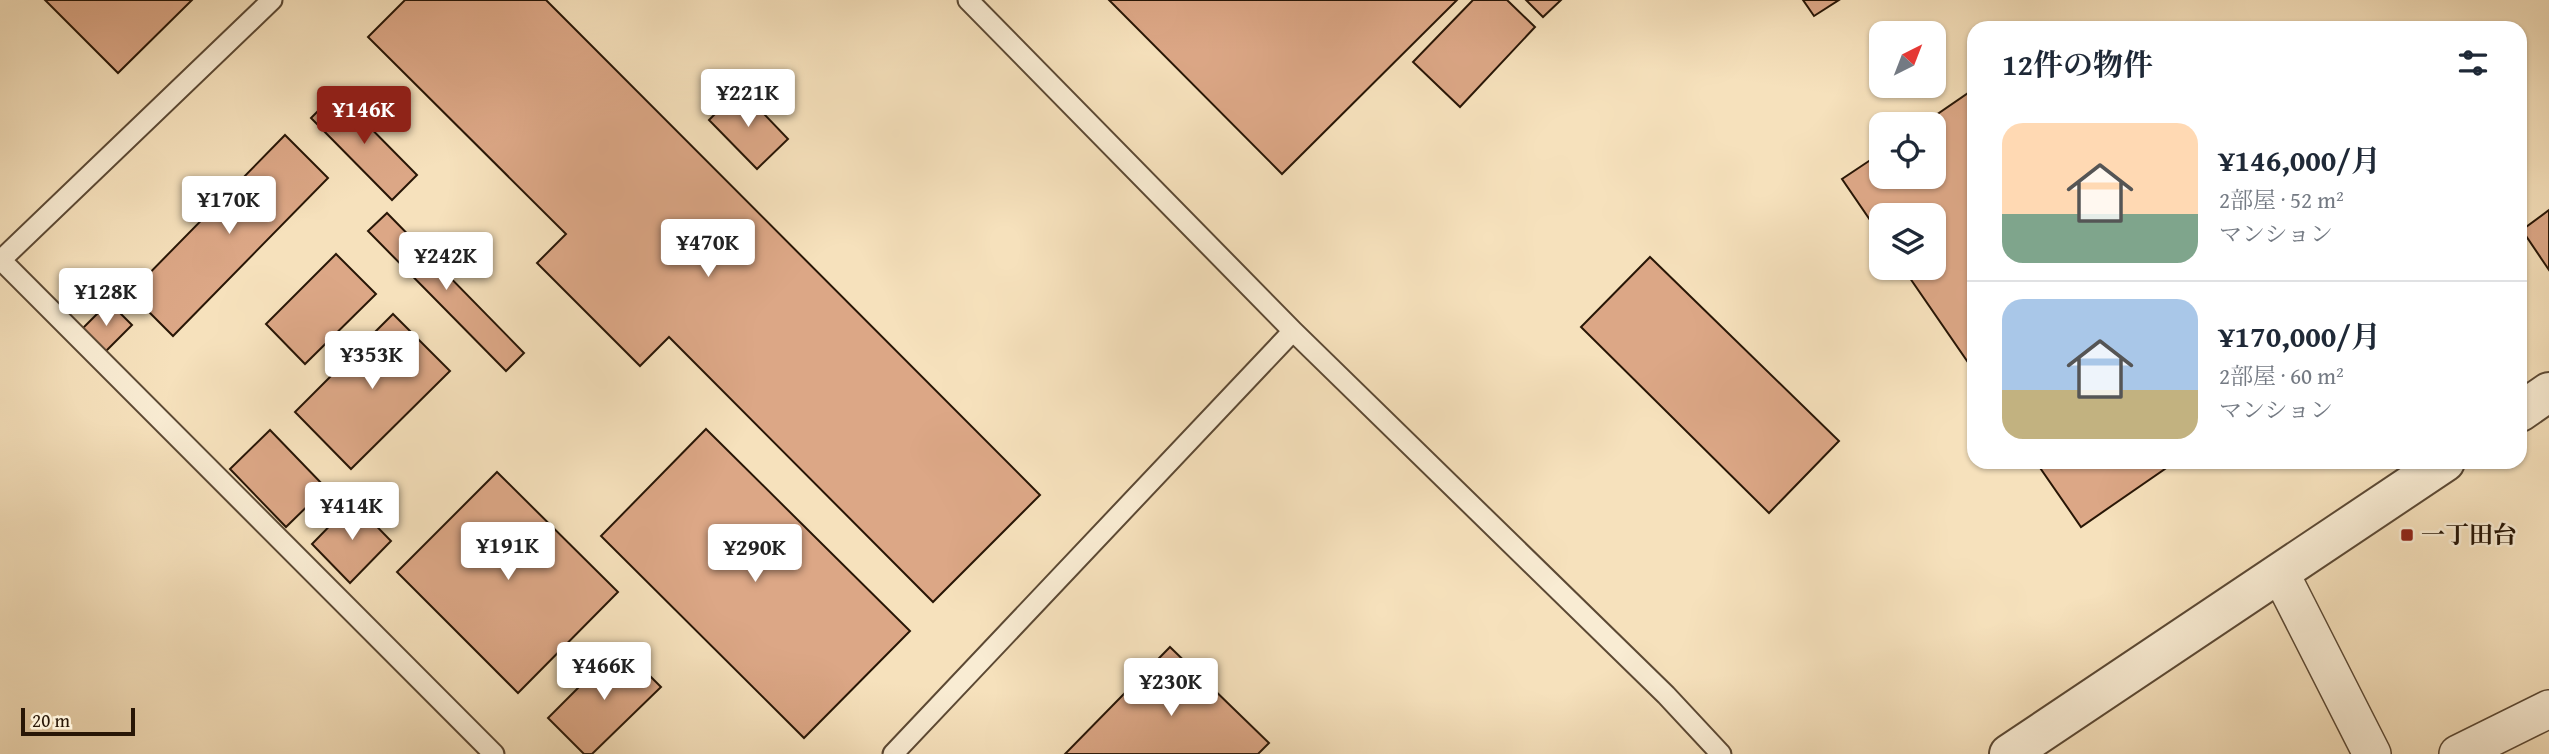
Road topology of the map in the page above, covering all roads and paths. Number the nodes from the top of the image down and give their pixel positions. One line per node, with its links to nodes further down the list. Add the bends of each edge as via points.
1 (272, 0): 3 (lane)
2 (968, 0): 4 (lane)
3 (0, 260): 10 (lane)
4 (1293, 331): 11 (lane); 12 (lane)
5 (2549, 392): 6 (street)
6 (2527, 407)
7 (2435, 469): 8 (street)
8 (2280, 573): 13 (street); 14 (street)
9 (2549, 709): 15 (street)
10 (494, 754)
11 (893, 754)
12 (1721, 754)
13 (2009, 754)
14 (2372, 754)
15 (2458, 754)

